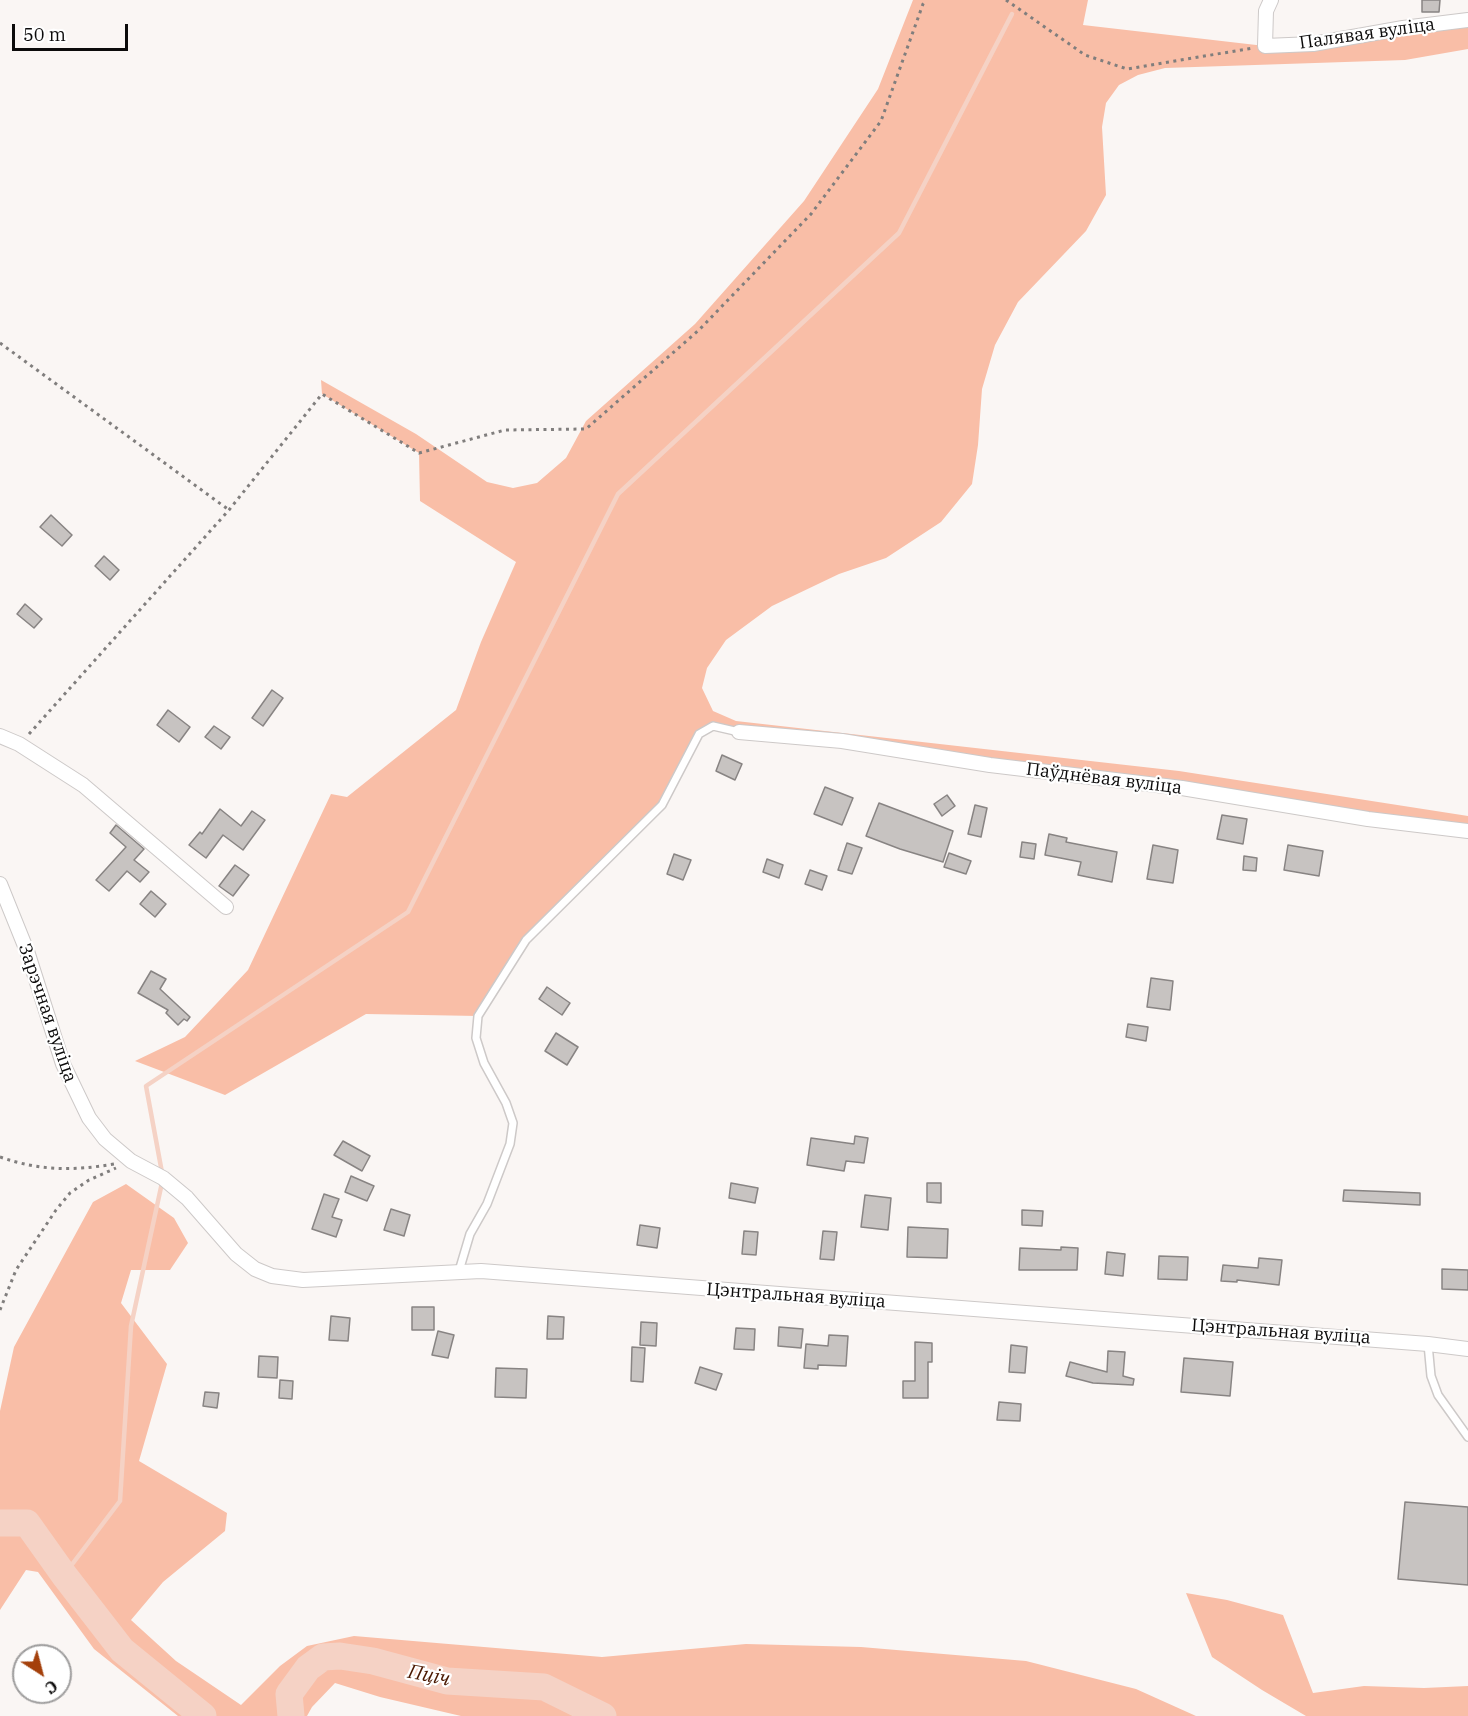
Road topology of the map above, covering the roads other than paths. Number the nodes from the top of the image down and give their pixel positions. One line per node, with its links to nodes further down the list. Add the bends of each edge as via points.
1 (1271, 0): 2 (street, Палявая вуліца, via 1266,11 1265,46 1313,44)
2 (1468, 20)
3 (739, 732): 5 (street, Паўднёвая вуліца, via 842,741); 9 (lane, via 713,726 699,734 662,806 526,940 478,1016 476,1038 484,1063 513,1123 510,1144 487,1204 470,1234)
4 (0, 736): 7 (street, via 84,784)
5 (1468, 831)
6 (0, 884): 8 (street, Зарэчная вуліца, via 75,1094 105,1139 131,1161)
7 (226, 907)
8 (163, 1178): 9 (street, Цэнтральная вуліца, via 202,1214 236,1254 272,1276 303,1280)
9 (459, 1271): 10 (street, Цэнтральная вуліца)
10 (1428, 1344): 11 (street, Цэнтральная вуліца); 12 (lane, via 1431,1376 1438,1395)
11 (1468, 1349)
12 (1468, 1437)

